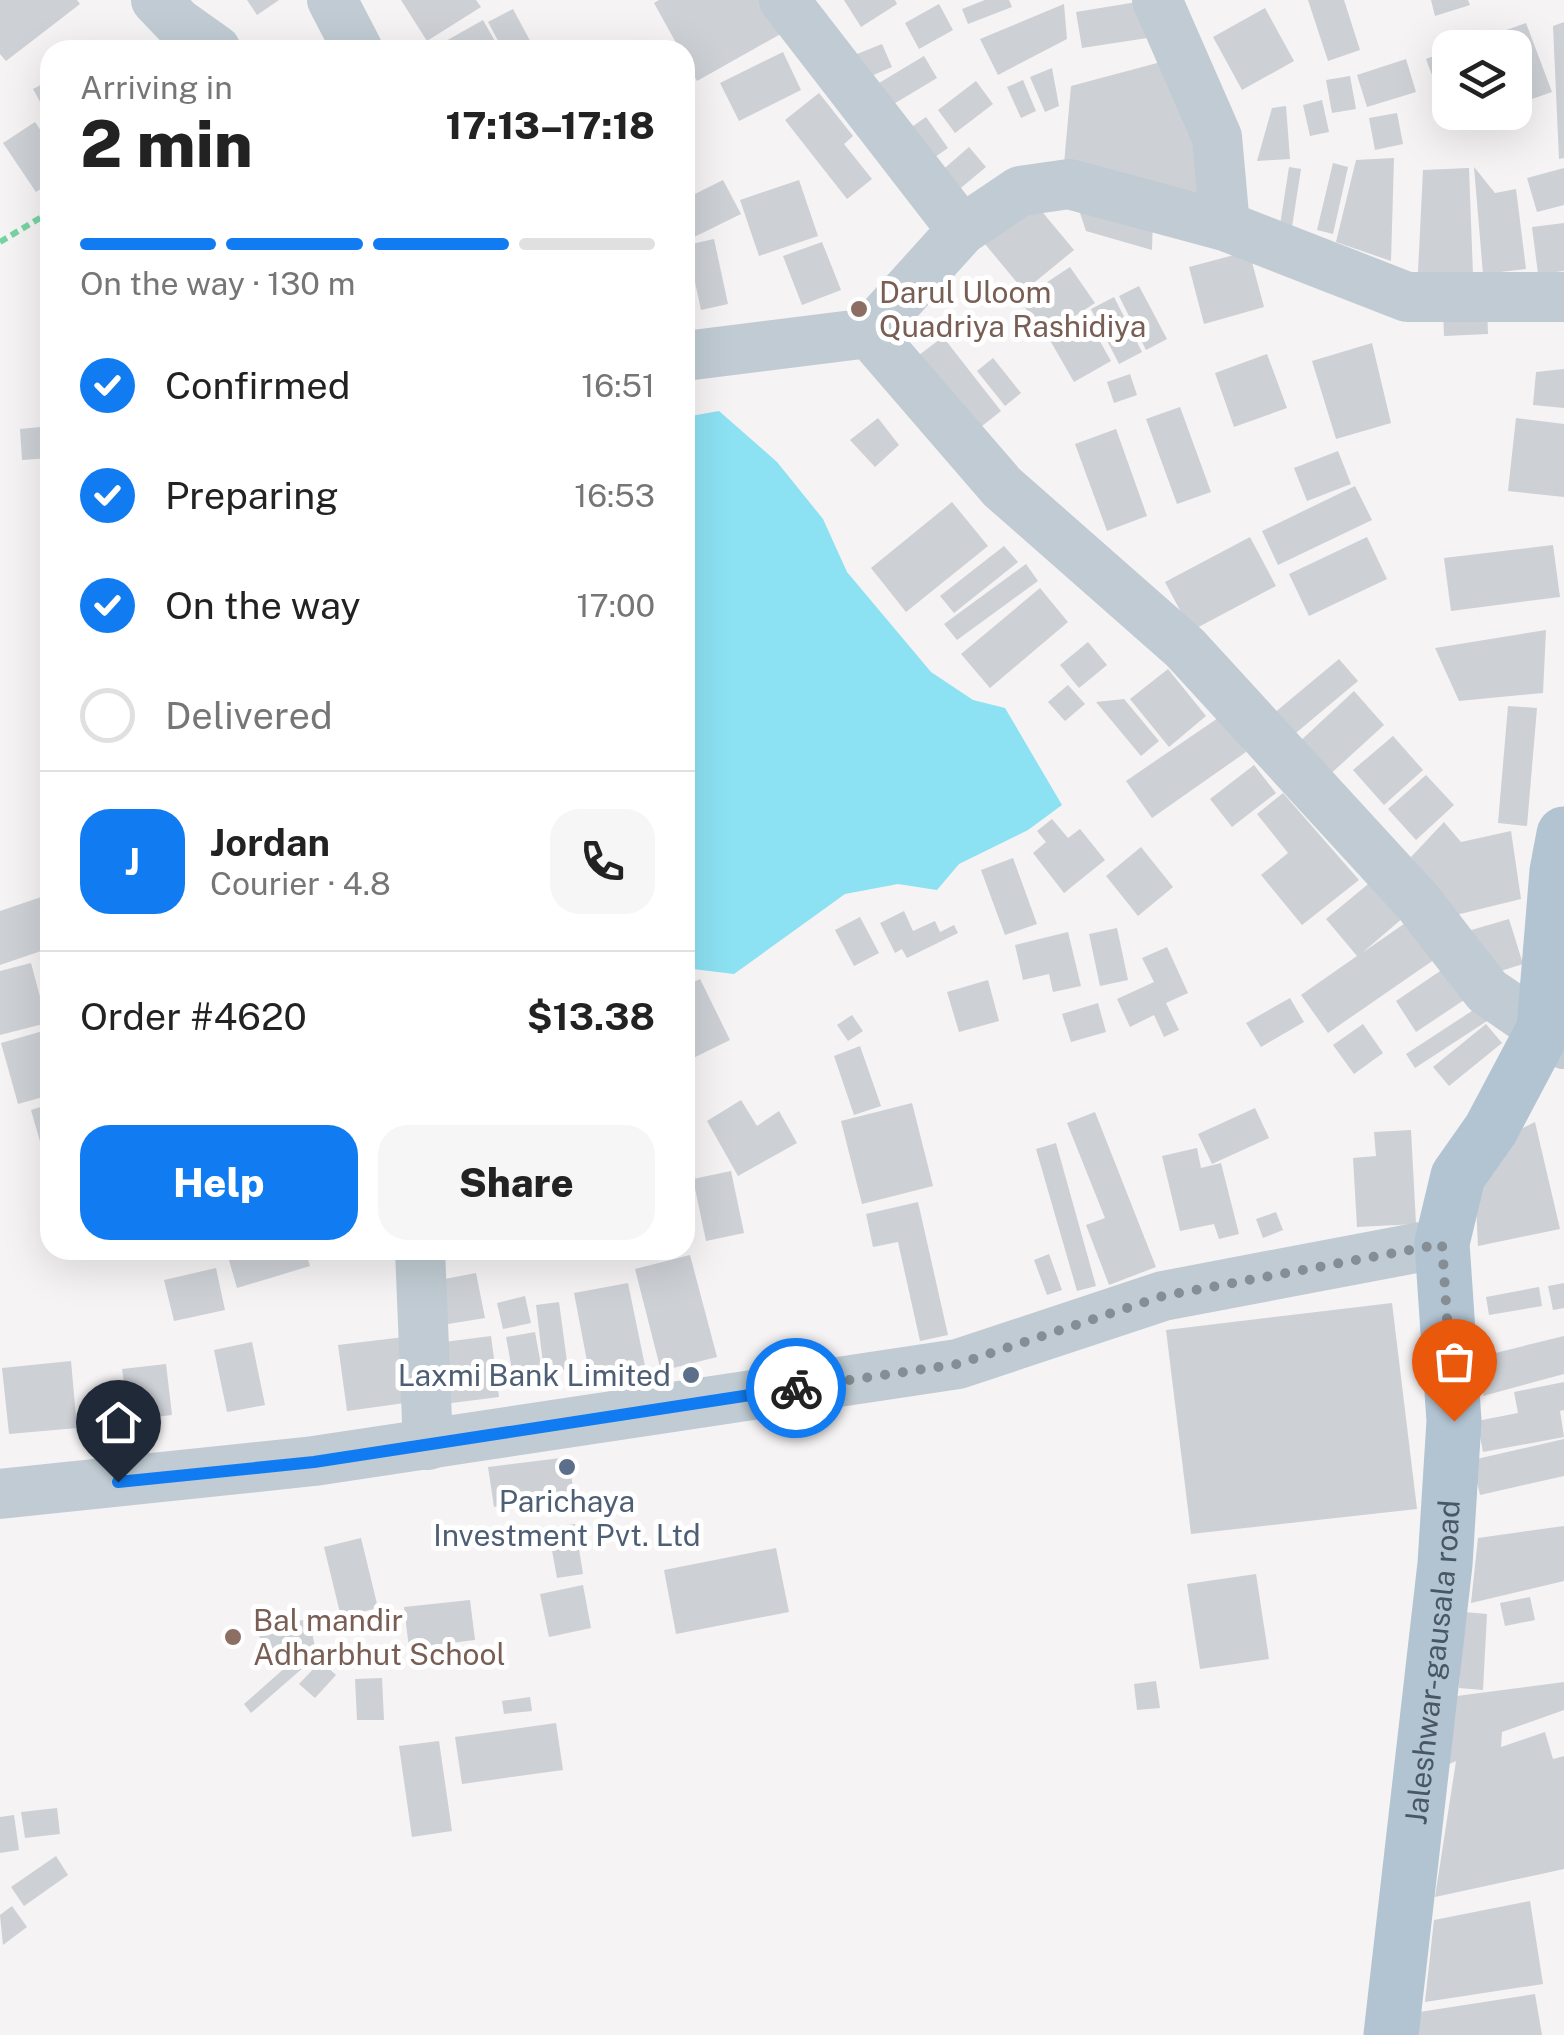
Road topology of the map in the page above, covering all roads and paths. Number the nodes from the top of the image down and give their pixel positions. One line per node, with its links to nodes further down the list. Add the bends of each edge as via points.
1 (156, 0): 5 (street)
2 (332, 0): 6 (street)
3 (784, 0): 9 (street)
4 (1158, 0): 8 (street, via 1217,137)
5 (202, 40)
6 (353, 40)
7 (40, 218): 10 (path)
8 (1225, 226): 9 (street, via 1069,184 1020,191); 11 (street, via 1407,297)
9 (962, 230): 12 (street)
10 (0, 242)
11 (1564, 297)
12 (869, 333): 13 (street); 15 (street, via 1002,487 1185,648 1418,902 1487,991)
13 (695, 355)
14 (1564, 834): 15 (main road, Jaleshwar-gausala road, via 1555,890)
15 (1554, 1037): 16 (main road, Jaleshwar-gausala road, via 1458,1176)
16 (1442, 1244): 18 (street, via 1163,1296 958,1364); 20 (main road, Jaleshwar-gausala road, via 1454,1421 1445,1564)
17 (420, 1260): 18 (street)
18 (428, 1444): 19 (street)
19 (0, 1494)
20 (1390, 2035)

